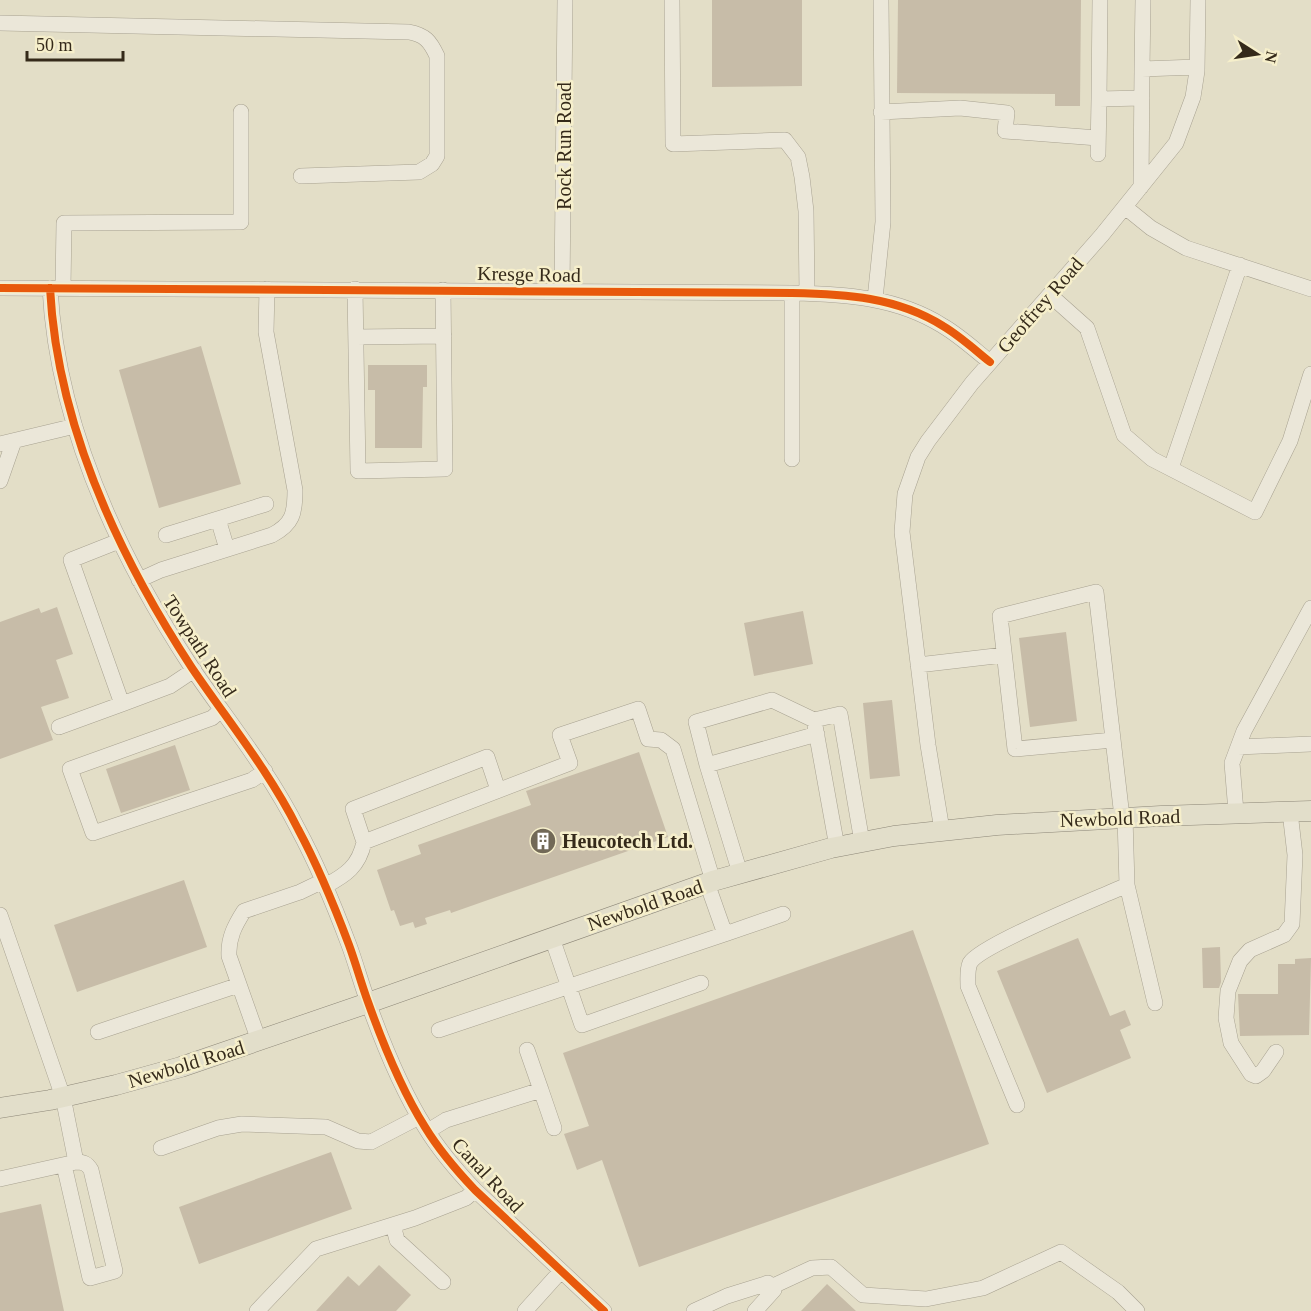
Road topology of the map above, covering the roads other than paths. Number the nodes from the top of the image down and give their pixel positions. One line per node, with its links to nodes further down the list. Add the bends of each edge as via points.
1 (565, 0): 26 (street, Rock Run Road)
2 (672, 0): 27 (street, via 673,144 785,140 798,157 806,211)
3 (881, 0): 12 (street)
4 (1100, 0): 11 (street)
5 (1143, 0): 9 (street)
6 (1198, 0): 8 (street, Geoffrey Road)
7 (0, 23): 16 (street, via 409,32 431,41 437,56 437,156 432,164 419,172)
8 (1197, 67): 9 (street); 17 (street, Geoffrey Road, via 1193,97 1176,143)
9 (1142, 69): 10 (street)
10 (1142, 98): 11 (street); 17 (street)
11 (1099, 99): 14 (street)
12 (881, 111): 14 (street, via 960,108 1007,113 1005,131); 29 (street, via 883,222)
13 (241, 112): 21 (street, Towpath Road, via 241,222 64,223)
14 (1098, 138): 15 (street)
15 (1098, 154)
16 (301, 176)
17 (1141, 187): 18 (street, Geoffrey Road)
18 (1125, 207): 19 (street, via 1186,248); 28 (street, Geoffrey Road)
19 (1240, 266): 24 (street); 37 (street)
20 (0, 288): 21 (street, Kresge Road)
21 (56, 288): 22 (street, Kresge Road); 34 (street, Towpath Road, via 54,335)
22 (267, 289): 23 (street, Kresge Road); 43 (street, via 266,332 295,490 294,512 280,531)
23 (355, 289): 25 (street, Kresge Road); 31 (street)
24 (1311, 289)
25 (444, 290): 26 (street, Kresge Road); 30 (street)
26 (562, 291): 27 (street, Kresge Road)
27 (800, 293): 29 (street, Kresge Road); 36 (street)
28 (1050, 295): 32 (street, Geoffrey Road); 37 (street, via 1087,328 1124,435 1152,459)
29 (875, 299): 32 (street, Kresge Road, via 925,315)
30 (444, 336): 31 (street); 31 (street, via 445,469 358,471)
31 (356, 337)
32 (990, 362): 47 (street, Geoffrey Road, via 928,441 905,494 902,532)
33 (1311, 374): 37 (street, via 1290,441 1255,512)
34 (75, 426): 35 (street); 42 (street, Towpath Road)
35 (7, 442): 38 (street)
36 (792, 459)
37 (1171, 468)
38 (0, 481)
39 (266, 504): 40 (street)
40 (218, 519): 41 (street); 43 (street)
41 (166, 535)
42 (119, 541): 44 (street, Towpath Road); 49 (street, via 71,560)
43 (227, 549): 44 (street)
44 (139, 579): 48 (street, Towpath Road)
45 (1311, 608): 55 (street)
46 (1005, 655): 47 (street); 53 (street, via 1015,749); 53 (street, via 1000,616 1096,592)
47 (918, 665): 63 (street, Geoffrey Road)
48 (194, 670): 49 (street, via 170,686); 50 (street, Towpath Road)
49 (122, 705): 51 (street)
50 (221, 710): 57 (street, Towpath Road); 57 (street, via 212,718 70,769 93,833 252,780)
51 (59, 727)
52 (815, 727): 56 (street); 56 (street, via 772,700 696,722); 65 (street, via 840,714); 66 (street)
53 (1113, 740): 62 (street)
54 (1311, 744): 55 (street)
55 (1238, 747): 60 (street, via 1232,763)
56 (706, 765): 67 (street)
57 (265, 771): 69 (street, Towpath Road)
58 (498, 790): 64 (street); 64 (street, via 487,757 353,809); 68 (street, via 570,763 560,735 638,709 648,739 661,740 673,749)
59 (1311, 811): 61 (main road, Newbold Road)
60 (1236, 812): 61 (main road, Newbold Road); 62 (main road, Newbold Road)
61 (1290, 812): 84 (street, via 1295,855 1292,924 1284,935 1250,950 1240,961 1228,991 1226,1018 1231,1043 1251,1074 1256,1076 1263,1071)
62 (1123, 817): 63 (main road, Newbold Road); 70 (street)
63 (942, 830): 65 (main road, Newbold Road)
64 (364, 842): 69 (street, via 361,857 352,868 337,880)
65 (862, 842): 66 (main road, Newbold Road)
66 (837, 847): 67 (main road, Newbold Road)
67 (740, 873): 68 (main road, Newbold Road)
68 (710, 882): 73 (street); 74 (main road, Newbold Road)
69 (324, 883): 76 (street, via 244,911 228,945); 79 (street, Towpath Road)
70 (1127, 885): 78 (street); 87 (street, via 990,947 970,963 968,986)
71 (783, 914): 73 (street)
72 (0, 915): 86 (street)
73 (725, 934): 77 (street)
74 (552, 938): 77 (street); 79 (main road, Newbold Road)
75 (701, 983): 77 (street, via 582,1025)
76 (239, 986): 81 (street); 82 (street)
77 (568, 988): 80 (street)
78 (1155, 1003)
79 (368, 1004): 82 (main road, Newbold Road); 89 (street, Canal Road)
80 (439, 1030)
81 (98, 1032)
82 (258, 1041): 86 (main road, Newbold Road, via 181,1067)
83 (527, 1050): 85 (street)
84 (1276, 1052)
85 (541, 1090): 90 (street); 91 (street, via 446,1120)
86 (63, 1097): 88 (main road, Newbold Road); 93 (street)
87 (1017, 1105)
88 (0, 1108)
89 (419, 1117): 91 (street, Canal Road); 92 (street, via 371,1142 358,1141 326,1127 242,1124)
90 (554, 1128)
91 (428, 1131): 95 (street, Canal Road)
92 (161, 1148)
93 (70, 1164): 93 (street, via 88,1165 91,1170 115,1271 90,1278); 94 (street)
94 (0, 1179)
95 (475, 1190): 96 (street, via 466,1198); 97 (street, Canal Road)
96 (393, 1225): 98 (street, via 397,1240); 100 (street, via 316,1249)
97 (561, 1271): 101 (street); 102 (street, Canal Road)
98 (443, 1282)
99 (771, 1287): 103 (street, via 768,1283 747,1289); 104 (street, via 774,1290); 105 (street, via 812,1268 831,1267 863,1294 926,1299 983,1288 1061,1252 1118,1292)
100 (256, 1311)
101 (525, 1311)
102 (604, 1311)
103 (694, 1311)
104 (755, 1311)
105 (1137, 1311)

